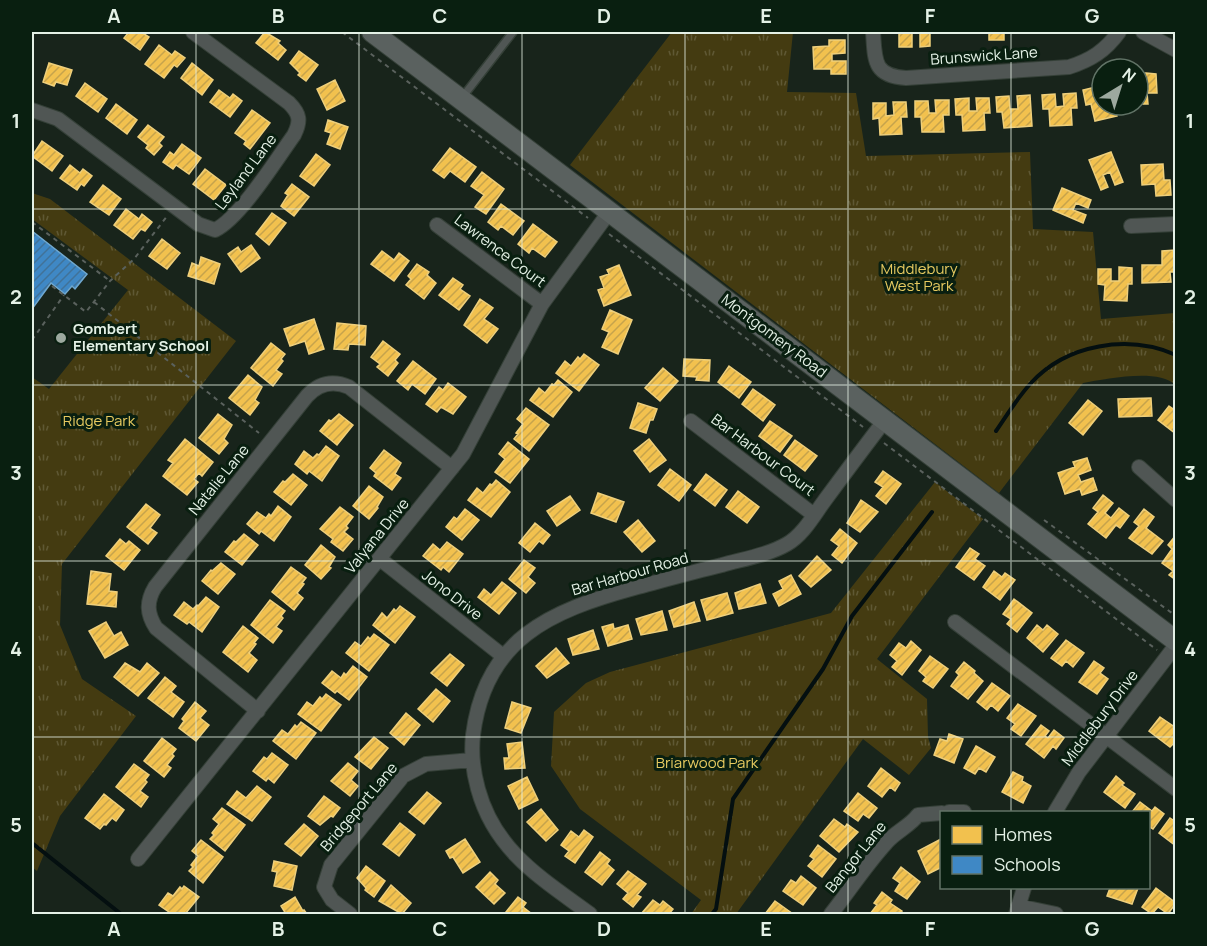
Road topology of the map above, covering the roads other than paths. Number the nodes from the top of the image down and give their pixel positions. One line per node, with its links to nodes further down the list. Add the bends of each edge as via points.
1 (193, 32): 9 (street, Leyland Lane, via 289,103 300,118 294,135 237,212 215,230 198,224 58,119)
2 (372, 32): 8 (street, Montgomery Road)
3 (513, 32): 8 (lane)
4 (873, 32): 5 (street, Brunswick Lane, via 875,58 883,73 906,78 1069,67 1099,54)
5 (1119, 32)
6 (1143, 32): 7 (street)
7 (1176, 50)
8 (461, 99): 10 (street, Montgomery Road)
9 (32, 111)
10 (610, 211): 14 (street, Valyana Drive); 15 (street, Montgomery Road)
11 (1176, 224): 13 (street)
12 (437, 225): 14 (street, Lawrence Court)
13 (1131, 226)
14 (542, 304): 18 (street, Valyana Drive)
15 (885, 420): 20 (street, Bar Harbour Road); 23 (street, Montgomery Road)
16 (691, 421): 20 (street, Bar Harbour Court)
17 (1139, 466): 19 (street)
18 (452, 468): 21 (street, Valyana Drive); 25 (street, Natalie Lane, via 344,385 318,386 301,404 155,587 148,602 156,628)
19 (1176, 500)
20 (814, 515): 24 (street, Bar Harbour Road, via 797,537 781,548 568,608 531,629)
21 (380, 559): 24 (street, Jono Drive); 25 (street, Valyana Drive)
22 (955, 622): 26 (street)
23 (1176, 643): 26 (street, Middlebury Drive)
24 (503, 656): 27 (street, Bar Harbour Road, via 480,700)
25 (258, 711): 31 (street, Valyana Drive)
26 (1106, 736): 28 (street); 29 (street, Middlebury Drive)
27 (472, 760): 34 (street, Bridgeport Lane, via 426,764 403,776 331,865 324,887); 35 (street, Bar Harbour Road, via 481,800 506,846 528,868)
28 (1176, 789)
29 (1055, 811)
30 (940, 813): 36 (street, Bangor Lane, via 918,815 886,842)
31 (138, 859)
32 (1024, 889): 33 (street)
33 (1017, 910): 37 (street)
34 (350, 915)
35 (590, 915)
36 (831, 915)
37 (1056, 915)

